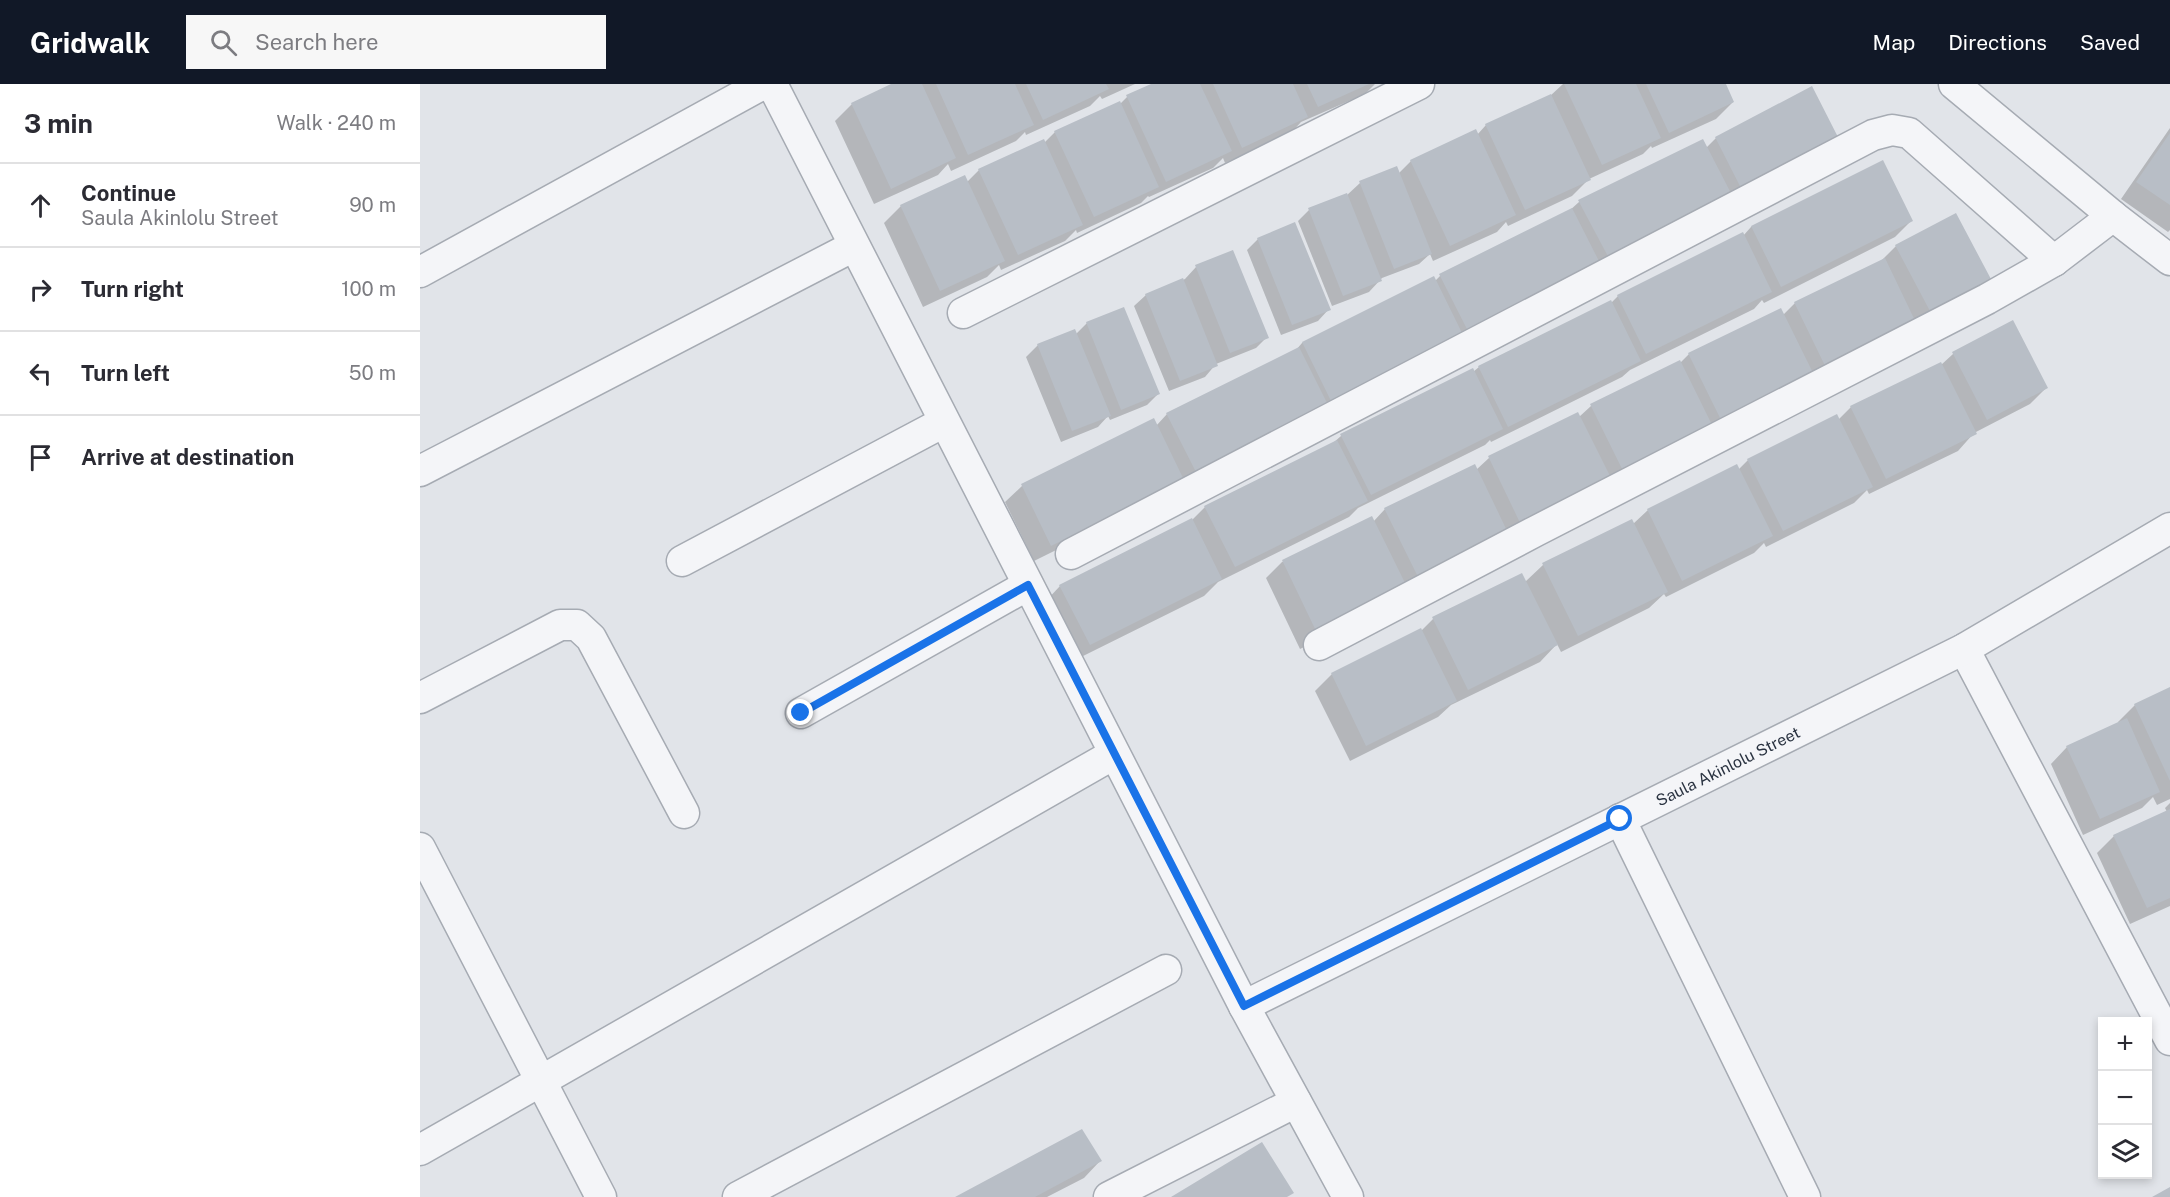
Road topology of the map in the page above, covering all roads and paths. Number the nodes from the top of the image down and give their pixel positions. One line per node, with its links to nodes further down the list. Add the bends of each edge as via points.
1 (763, 84): 9 (street)
2 (772, 84): 6 (street)
3 (1419, 84): 10 (street)
4 (1954, 84): 5 (street)
5 (2113, 216): 7 (street); 8 (street)
6 (854, 246): 11 (street); 12 (street)
7 (2170, 260)
8 (2054, 261): 14 (street, via 1909,133 1892,130 1863,141); 17 (street, via 1987,300)
9 (420, 272)
10 (963, 313)
11 (944, 422): 15 (street); 16 (street)
12 (420, 471)
13 (2170, 528): 18 (street, Saula Akinlolu Street)
14 (1071, 554)
15 (682, 561)
16 (1028, 585): 20 (street); 21 (street)
17 (1319, 645)
18 (1964, 649): 23 (street, Saula Akinlolu Street); 27 (street)
19 (420, 698): 22 (street, via 560,625 577,625 591,638)
20 (801, 713)
21 (1114, 754): 26 (street); 28 (street)
22 (684, 813)
23 (1620, 819): 26 (street, Saula Akinlolu Street); 35 (street)
24 (420, 848): 28 (street)
25 (1166, 970): 32 (street)
26 (1244, 1006): 29 (street)
27 (2170, 1040)
28 (541, 1082): 30 (street); 31 (street)
29 (1296, 1102): 33 (street); 34 (street)
30 (420, 1150)
31 (601, 1197)
32 (738, 1197)
33 (1109, 1197)
34 (1348, 1197)
35 (1806, 1197)

